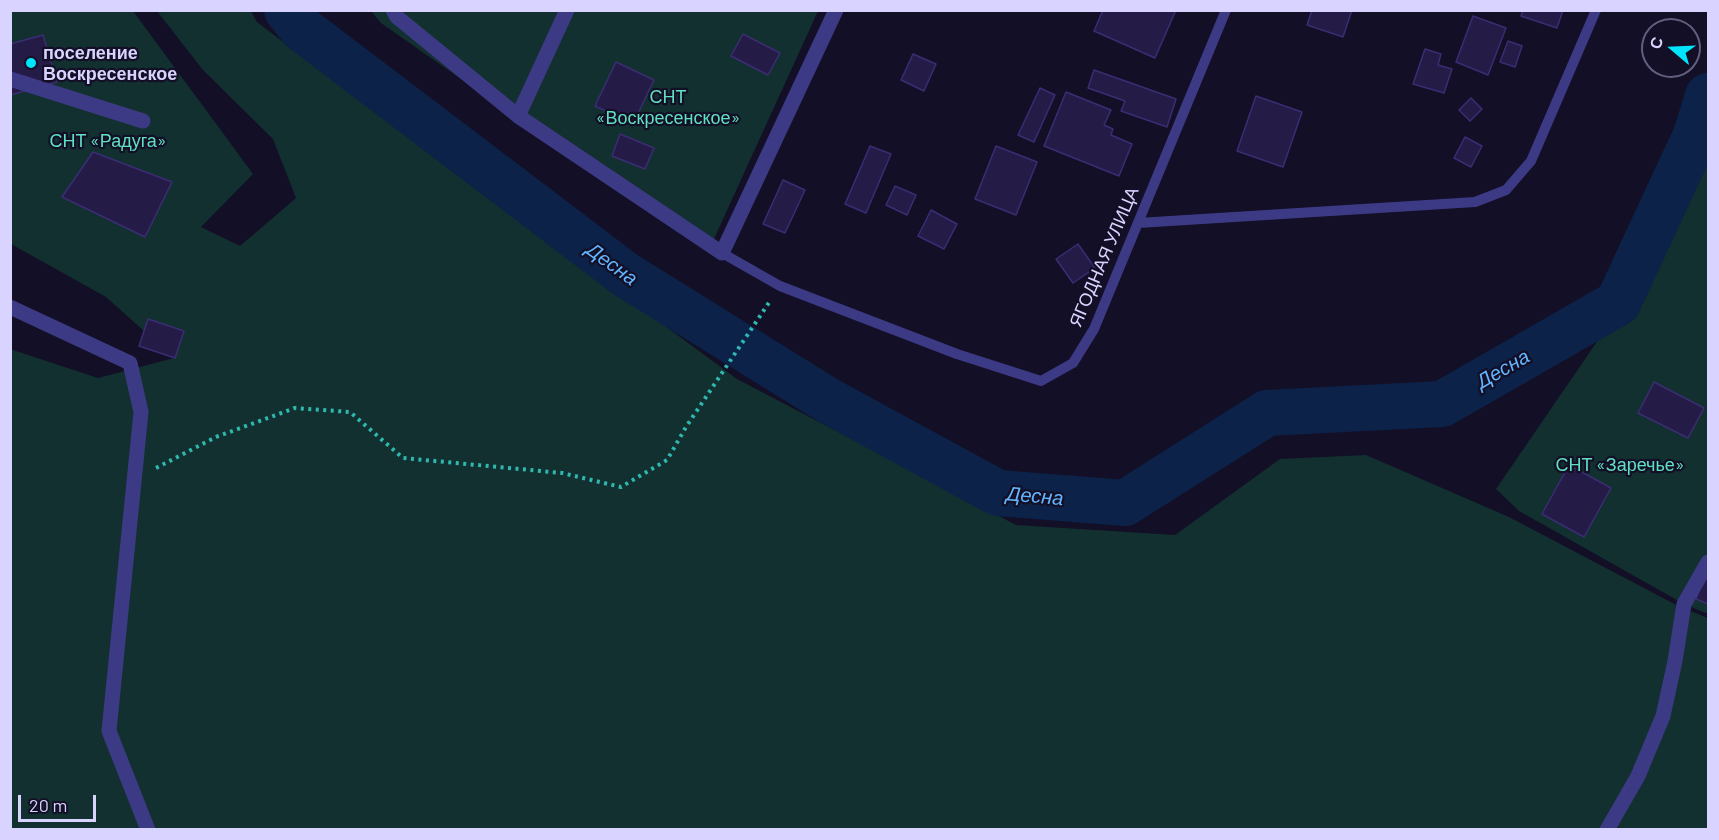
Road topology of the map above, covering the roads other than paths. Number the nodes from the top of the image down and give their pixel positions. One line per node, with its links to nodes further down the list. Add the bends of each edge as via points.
1 (393, 10): 7 (street)
2 (567, 10): 7 (street)
3 (836, 10): 10 (street)
4 (1226, 10): 9 (lane, ЯГОДНАЯ УЛИЦА)
5 (1596, 10): 9 (lane, via 1531,161 1506,190 1475,202)
6 (10, 79): 8 (street)
7 (518, 116): 10 (street)
8 (143, 121)
9 (1138, 224): 10 (lane, ЯГОДНАЯ УЛИЦА, via 1094,329 1073,363 1041,381 957,354 780,286)
10 (722, 253)
11 (10, 307): 13 (street, via 130,363 141,412 109,731)
12 (1708, 561): 14 (street, via 1684,604 1663,716 1638,776)
13 (148, 830)
14 (1607, 830)

